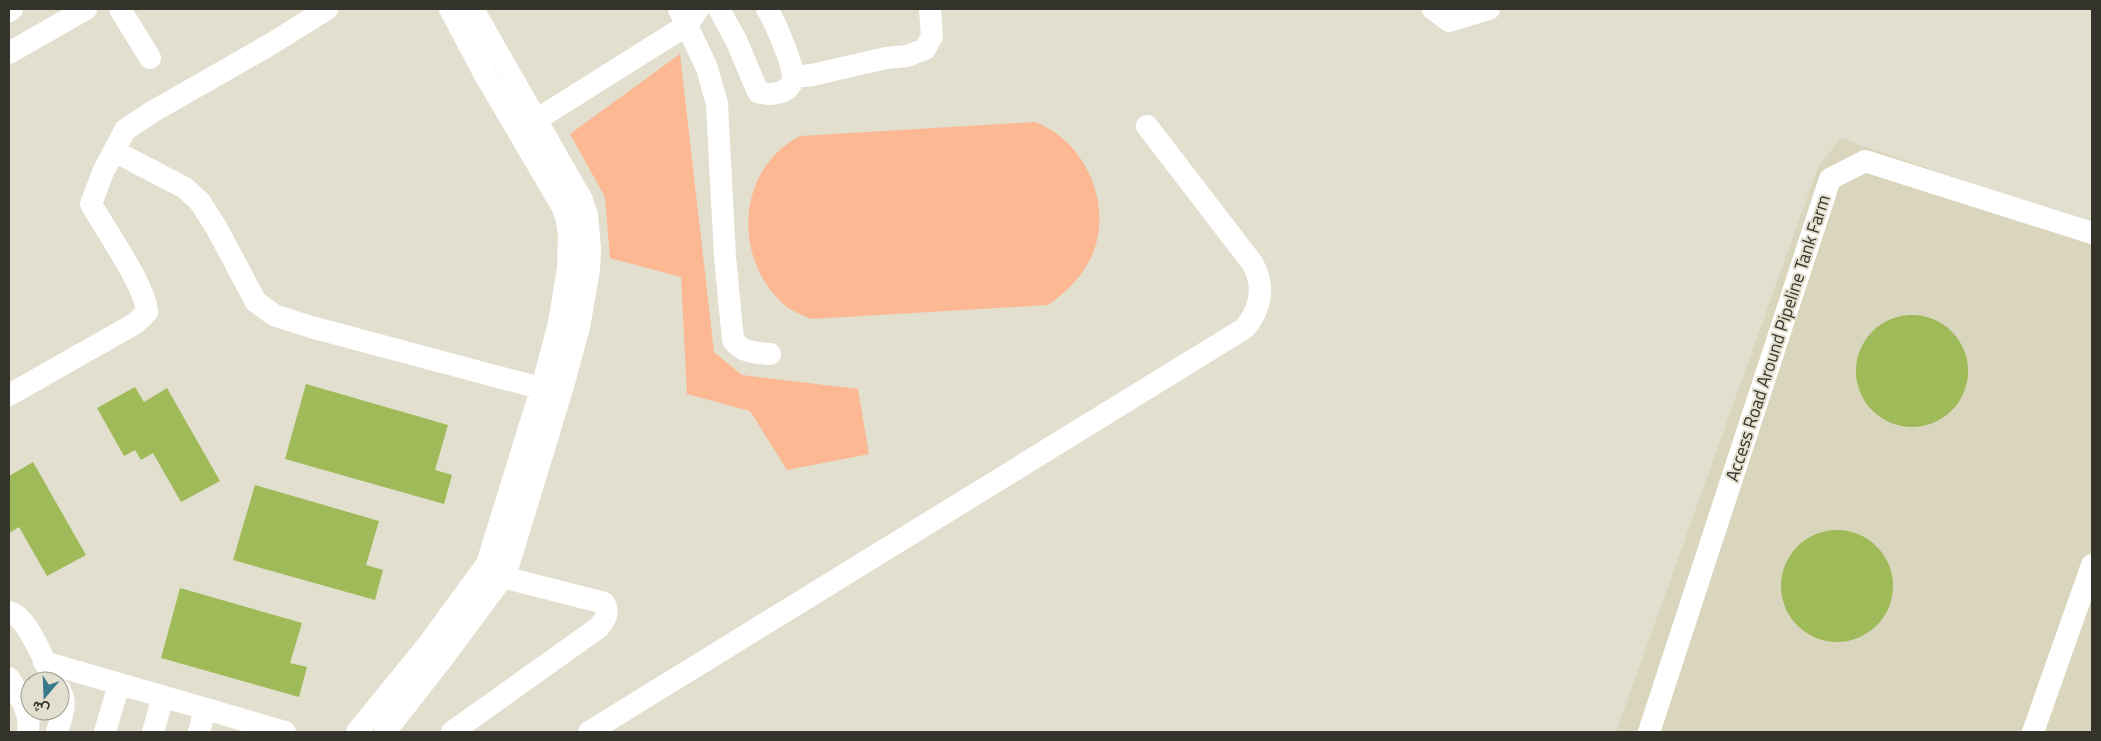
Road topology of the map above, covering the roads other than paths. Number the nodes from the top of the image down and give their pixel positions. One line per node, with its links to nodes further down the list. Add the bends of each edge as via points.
1 (12, 9): 11 (street)
2 (86, 9): 14 (street)
3 (120, 9): 15 (street)
4 (327, 9): 19 (street, via 145,116 125,130)
5 (450, 9): 22 (street, via 555,192 567,220 568,268)
6 (473, 9): 17 (street)
7 (767, 9): 16 (street, via 788,56)
8 (930, 9): 16 (street, via 932,36 925,49 907,56)
9 (1433, 9): 10 (street, via 1449,21)
10 (1489, 9)
11 (9, 11)
12 (724, 11): 13 (street, via 708,23); 16 (street, via 758,92 769,95 780,92 790,85)
13 (688, 14): 17 (street); 21 (street, via 717,104 733,340 745,350)
14 (9, 53)
15 (150, 58)
16 (793, 77)
17 (536, 120): 22 (street, via 582,200 589,233 589,270 579,327)
18 (1147, 126): 42 (street, via 1254,264 1261,285 1260,299 1245,328)
19 (114, 151): 22 (street, via 184,188 200,202 252,296 274,315); 23 (street, via 91,204 138,286 147,312 136,323)
20 (2092, 233): 43 (street, Access Road Around Pipeline Tank Farm, via 1865,161 1830,179)
21 (770, 354)
22 (551, 391): 25 (street); 39 (street, via 487,564 427,646)
23 (9, 395)
24 (2092, 565): 44 (street)
25 (503, 577): 40 (street); 41 (street, via 604,602 606,617 598,628)
26 (9, 612): 27 (street, via 23,621)
27 (49, 671)
28 (70, 675): 30 (street)
29 (9, 678): 34 (street, via 26,708)
30 (119, 684): 31 (street); 35 (street)
31 (163, 696): 32 (street); 36 (street)
32 (205, 709): 33 (street); 37 (street)
33 (248, 727): 38 (street)
34 (28, 732)
35 (105, 732)
36 (153, 732)
37 (198, 732)
38 (285, 732)
39 (356, 732)
40 (385, 732)
41 (452, 732)
42 (589, 732)
43 (1649, 732)
44 (2033, 732)

